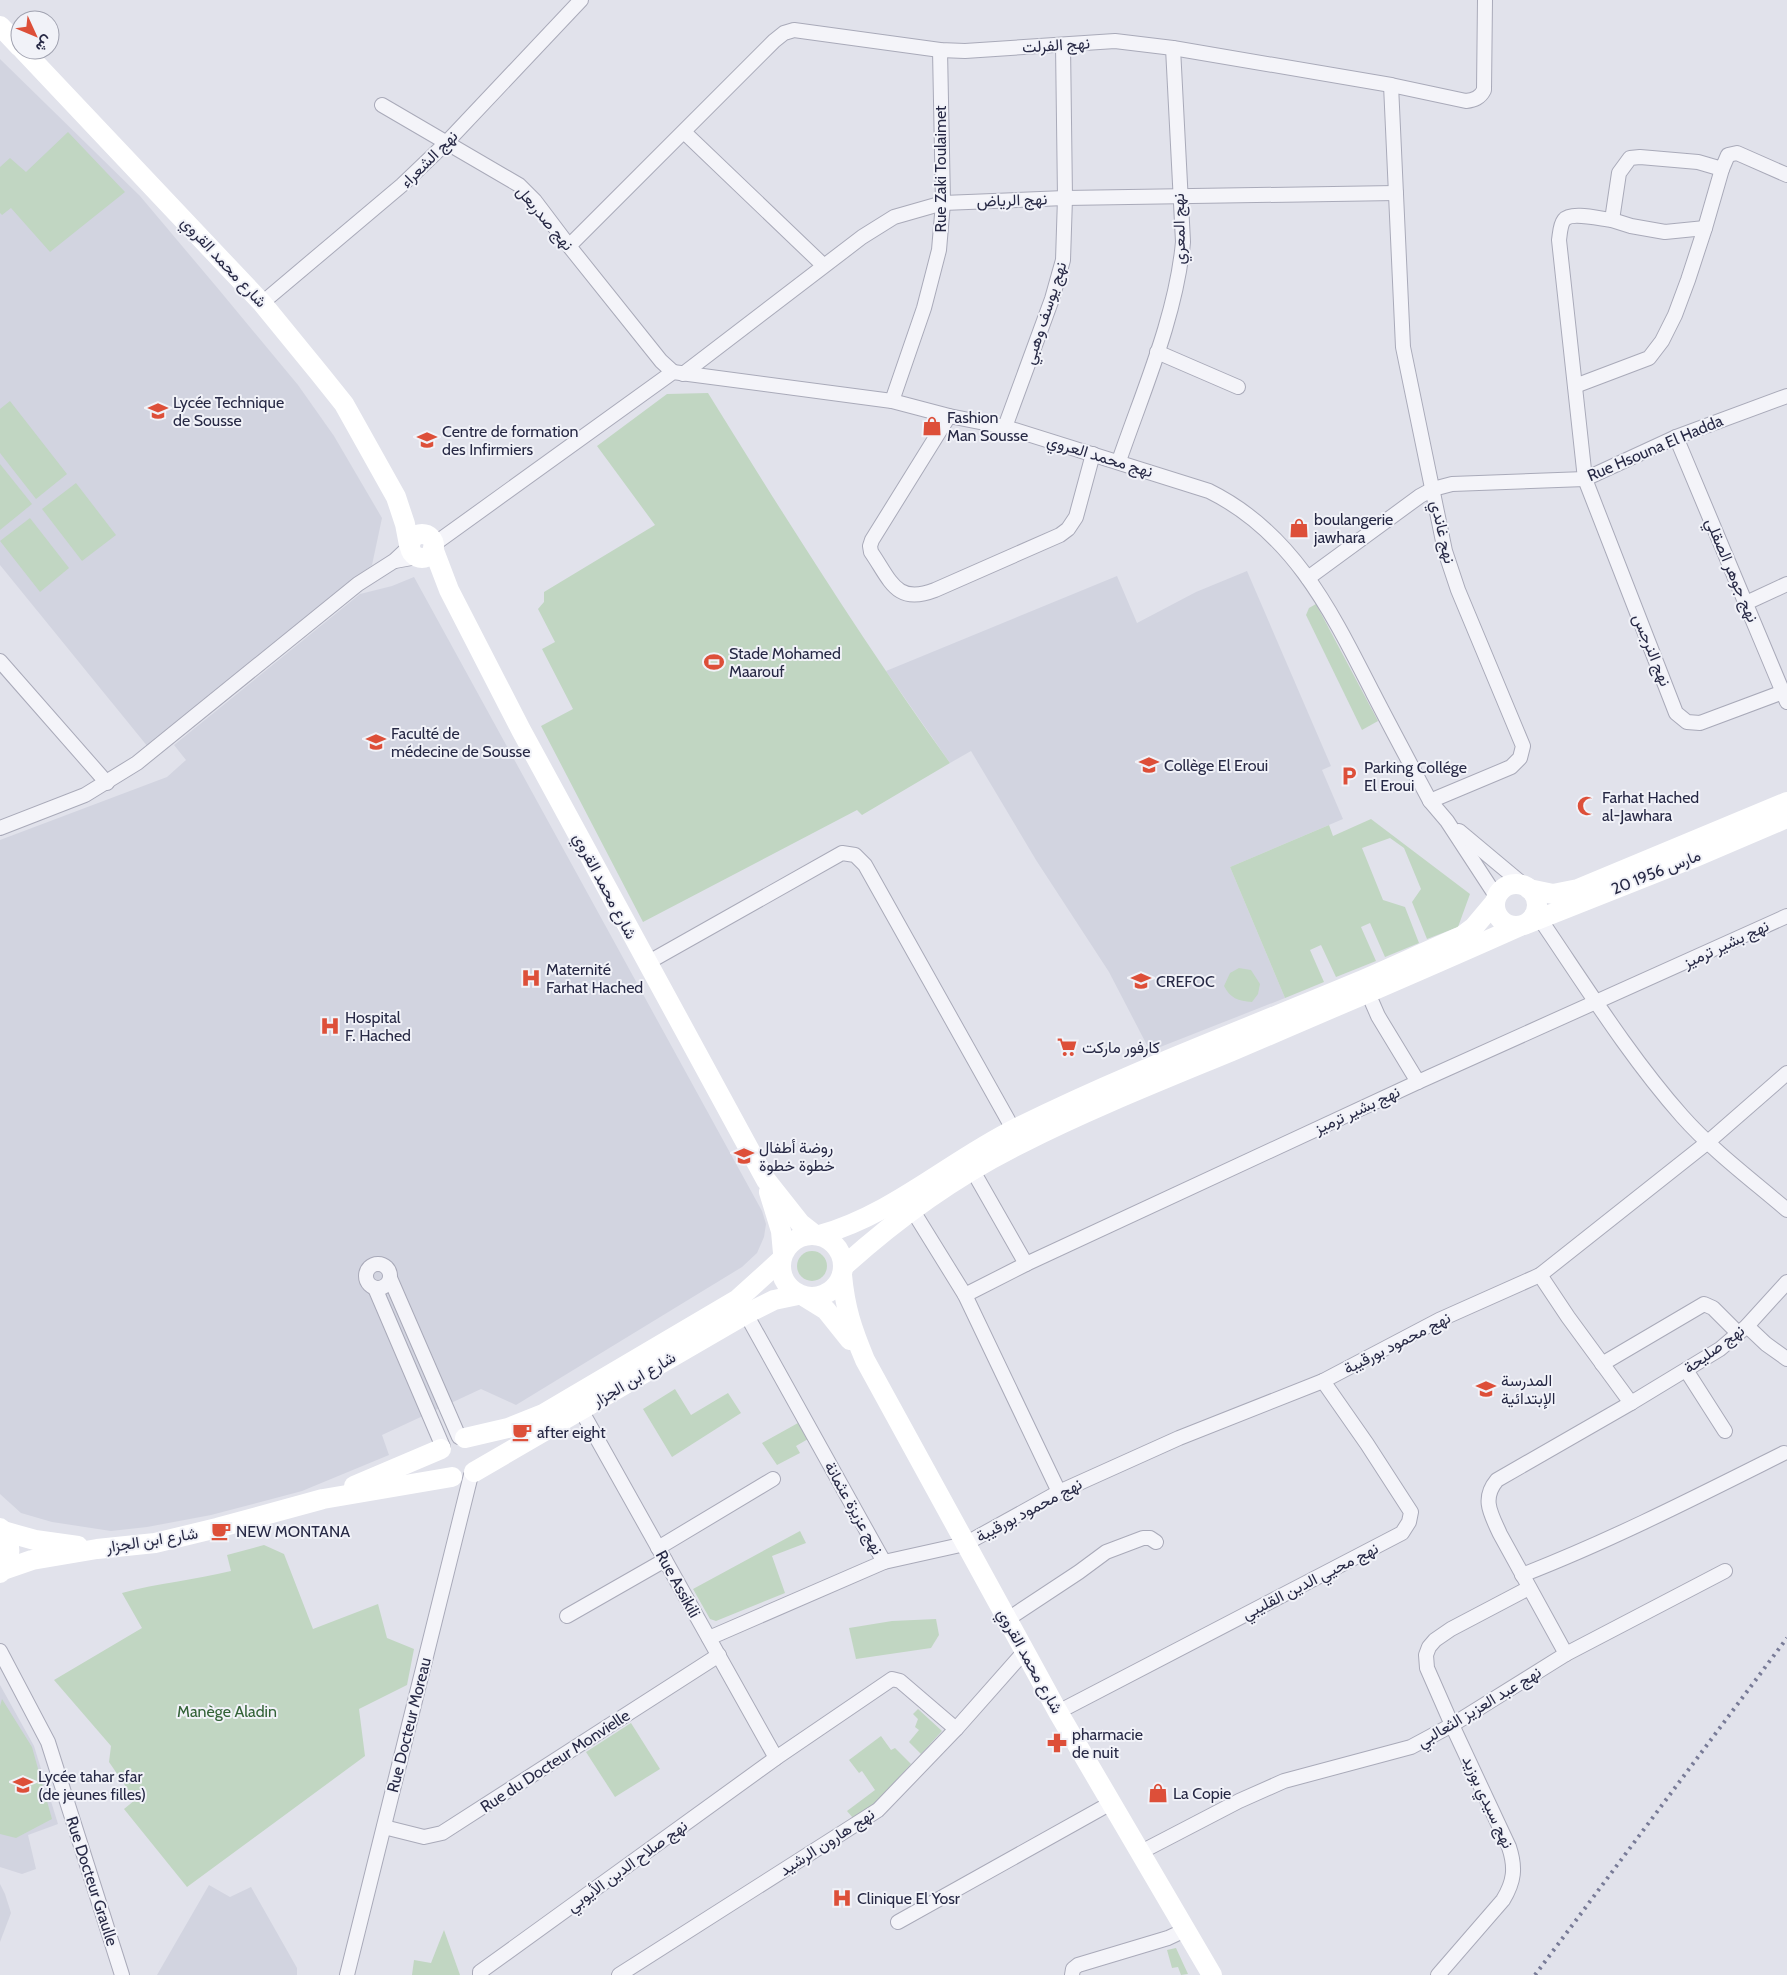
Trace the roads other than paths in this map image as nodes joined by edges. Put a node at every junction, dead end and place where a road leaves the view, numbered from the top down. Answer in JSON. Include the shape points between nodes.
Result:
{"nodes":[{"id":1,"x":581,"y":0,"type":"edge"},
{"id":2,"x":1485,"y":0,"type":"edge"},
{"id":3,"x":0,"y":26,"type":"edge"},
{"id":4,"x":10,"y":36,"type":"edge"},
{"id":5,"x":1063,"y":45,"type":"junction"},
{"id":6,"x":1173,"y":48,"type":"junction"},
{"id":7,"x":940,"y":50,"type":"junction"},
{"id":8,"x":32,"y":60,"type":"edge"},
{"id":9,"x":1391,"y":85,"type":"junction"},
{"id":10,"x":382,"y":105,"type":"dead end"},
{"id":11,"x":684,"y":132,"type":"junction"},
{"id":12,"x":446,"y":143,"type":"junction"},
{"id":13,"x":1722,"y":169,"type":"junction"},
{"id":14,"x":1787,"y":174,"type":"edge"},
{"id":15,"x":1396,"y":193,"type":"junction"},
{"id":16,"x":1065,"y":198,"type":"junction"},
{"id":17,"x":1179,"y":198,"type":"junction"},
{"id":18,"x":943,"y":203,"type":"junction"},
{"id":19,"x":1612,"y":220,"type":"junction"},
{"id":20,"x":1706,"y":228,"type":"junction"},
{"id":21,"x":569,"y":246,"type":"junction"},
{"id":22,"x":823,"y":265,"type":"junction"},
{"id":23,"x":262,"y":302,"type":"junction"},
{"id":24,"x":1157,"y":352,"type":"junction"},
{"id":25,"x":678,"y":373,"type":"junction"},
{"id":26,"x":1575,"y":386,"type":"junction"},
{"id":27,"x":1238,"y":387,"type":"dead end"},
{"id":28,"x":1787,"y":396,"type":"edge"},
{"id":29,"x":892,"y":401,"type":"junction"},
{"id":30,"x":949,"y":416,"type":"junction"},
{"id":31,"x":1005,"y":427,"type":"junction"},
{"id":32,"x":1676,"y":437,"type":"junction"},
{"id":33,"x":1094,"y":454,"type":"junction"},
{"id":34,"x":1119,"y":461,"type":"junction"},
{"id":35,"x":1585,"y":479,"type":"junction"},
{"id":36,"x":1433,"y":489,"type":"junction"},
{"id":37,"x":422,"y":546,"type":"junction"},
{"id":38,"x":1308,"y":578,"type":"junction"},
{"id":39,"x":1787,"y":584,"type":"edge"},
{"id":40,"x":1746,"y":603,"type":"junction"},
{"id":41,"x":0,"y":661,"type":"edge"},
{"id":42,"x":1785,"y":697,"type":"edge"},
{"id":43,"x":106,"y":783,"type":"junction"},
{"id":44,"x":1430,"y":801,"type":"junction"},
{"id":45,"x":1787,"y":802,"type":"edge"},
{"id":46,"x":1787,"y":818,"type":"edge"},
{"id":47,"x":1447,"y":821,"type":"junction"},
{"id":48,"x":0,"y":828,"type":"edge"},
{"id":49,"x":1527,"y":888,"type":"junction"},
{"id":50,"x":1495,"y":899,"type":"junction"},
{"id":51,"x":1787,"y":916,"type":"edge"},
{"id":52,"x":1530,"y":920,"type":"junction"},
{"id":53,"x":647,"y":963,"type":"junction"},
{"id":54,"x":1368,"y":993,"type":"junction"},
{"id":55,"x":1597,"y":1003,"type":"junction"},
{"id":56,"x":1787,"y":1073,"type":"edge"},
{"id":57,"x":1418,"y":1082,"type":"junction"},
{"id":58,"x":1018,"y":1136,"type":"junction"},
{"id":59,"x":1708,"y":1142,"type":"junction"},
{"id":60,"x":973,"y":1171,"type":"junction"},
{"id":61,"x":766,"y":1180,"type":"junction"},
{"id":62,"x":1787,"y":1210,"type":"edge"},
{"id":63,"x":913,"y":1211,"type":"junction"},
{"id":64,"x":817,"y":1235,"type":"junction"},
{"id":65,"x":782,"y":1256,"type":"junction"},
{"id":66,"x":1026,"y":1264,"type":"junction"},
{"id":67,"x":843,"y":1271,"type":"junction"},
{"id":68,"x":1540,"y":1275,"type":"junction"},
{"id":69,"x":390,"y":1278,"type":"junction"},
{"id":70,"x":1787,"y":1282,"type":"edge"},
{"id":71,"x":375,"y":1288,"type":"junction"},
{"id":72,"x":965,"y":1295,"type":"junction"},
{"id":73,"x":801,"y":1296,"type":"junction"},
{"id":74,"x":746,"y":1314,"type":"junction"},
{"id":75,"x":1743,"y":1330,"type":"junction"},
{"id":76,"x":1787,"y":1359,"type":"edge"},
{"id":77,"x":865,"y":1360,"type":"junction"},
{"id":78,"x":1602,"y":1364,"type":"junction"},
{"id":79,"x":1686,"y":1370,"type":"junction"},
{"id":80,"x":1323,"y":1381,"type":"junction"},
{"id":81,"x":1631,"y":1403,"type":"junction"},
{"id":82,"x":581,"y":1410,"type":"junction"},
{"id":83,"x":1725,"y":1431,"type":"dead end"},
{"id":84,"x":452,"y":1443,"type":"junction"},
{"id":85,"x":1784,"y":1453,"type":"dead end"},
{"id":86,"x":466,"y":1475,"type":"junction"},
{"id":87,"x":773,"y":1479,"type":"dead end"},
{"id":88,"x":1059,"y":1492,"type":"junction"},
{"id":89,"x":323,"y":1499,"type":"junction"},
{"id":90,"x":1,"y":1530,"type":"edge"},
{"id":91,"x":1156,"y":1542,"type":"dead end"},
{"id":92,"x":965,"y":1544,"type":"junction"},
{"id":93,"x":658,"y":1548,"type":"junction"},
{"id":94,"x":97,"y":1549,"type":"junction"},
{"id":95,"x":665,"y":1560,"type":"junction"},
{"id":96,"x":884,"y":1562,"type":"junction"},
{"id":97,"x":1725,"y":1571,"type":"dead end"},
{"id":98,"x":2,"y":1572,"type":"edge"},
{"id":99,"x":1522,"y":1574,"type":"junction"},
{"id":100,"x":1529,"y":1588,"type":"junction"},
{"id":101,"x":567,"y":1616,"type":"dead end"},
{"id":102,"x":1008,"y":1619,"type":"junction"},
{"id":103,"x":709,"y":1638,"type":"junction"},
{"id":104,"x":0,"y":1651,"type":"edge"},
{"id":105,"x":1025,"y":1652,"type":"junction"},
{"id":106,"x":1566,"y":1654,"type":"junction"},
{"id":107,"x":719,"y":1656,"type":"junction"},
{"id":108,"x":1058,"y":1712,"type":"junction"},
{"id":109,"x":1452,"y":1725,"type":"junction"},
{"id":110,"x":956,"y":1728,"type":"junction"},
{"id":111,"x":776,"y":1758,"type":"junction"},
{"id":112,"x":1111,"y":1803,"type":"junction"},
{"id":113,"x":384,"y":1827,"type":"junction"},
{"id":114,"x":1139,"y":1853,"type":"junction"},
{"id":115,"x":898,"y":1922,"type":"dead end"},
{"id":116,"x":1185,"y":1930,"type":"junction"},
{"id":117,"x":1206,"y":1970,"type":"edge"},
{"id":118,"x":122,"y":1975,"type":"edge"},
{"id":119,"x":347,"y":1975,"type":"edge"},
{"id":120,"x":480,"y":1975,"type":"edge"},
{"id":121,"x":619,"y":1975,"type":"edge"},
{"id":122,"x":1072,"y":1975,"type":"edge"},
{"id":123,"x":1438,"y":1975,"type":"edge"}],
"edges":[{"from":1,"to":12,"type":"street","name":"نهج الشعراء"},
{"from":2,"to":9,"type":"street","name":"نهج الفرلت","via":[[1485,83],[1480,96],[1474,100],[1460,100]]},
{"from":3,"to":4,"type":"main road"},
{"from":5,"to":6,"type":"street","name":"نهج الفرلت","via":[[1115,41]]},
{"from":5,"to":7,"type":"street","name":"نهج الفرلت","via":[[965,52]]},
{"from":5,"to":16,"type":"street","name":"نهج يوسف وهبي"},
{"from":6,"to":9,"type":"street","name":"نهج الفرلت"},
{"from":6,"to":17,"type":"street","name":"نهج المعري"},
{"from":7,"to":11,"type":"street","name":"نهج الفرلت","via":[[794,30],[774,41]]},
{"from":7,"to":18,"type":"street","name":"Rue Zaki Toulaimet"},
{"from":8,"to":23,"type":"main road","name":"شارع محمد القروي"},
{"from":9,"to":15,"type":"street","name":"نهج غاندي"},
{"from":10,"to":12,"type":"street","name":"نهج صدربعل"},
{"from":11,"to":21,"type":"street","name":"نهج الفرلت"},
{"from":11,"to":22,"type":"street"},
{"from":12,"to":21,"type":"street","name":"نهج صدربعل","via":[[519,185]]},
{"from":12,"to":23,"type":"street","name":"نهج الشعراء","via":[[402,186]]},
{"from":13,"to":14,"type":"street","via":[[1728,155],[1737,153]]},
{"from":13,"to":19,"type":"street","via":[[1698,162],[1630,158],[1619,173]]},
{"from":13,"to":20,"type":"street"},
{"from":15,"to":17,"type":"street","name":"نهج الرياض"},
{"from":15,"to":36,"type":"street","name":"نهج غاندي","via":[[1403,347]]},
{"from":16,"to":17,"type":"street","name":"نهج الرياض"},
{"from":16,"to":18,"type":"street","name":"نهج الرياض"},
{"from":16,"to":31,"type":"street","name":"نهج يوسف وهبي","via":[[1065,244],[1060,271]]},
{"from":17,"to":24,"type":"street","name":"نهج المعري","via":[[1183,242],[1180,271]]},
{"from":18,"to":22,"type":"street","name":"نهج الرياض","via":[[894,217]]},
{"from":18,"to":29,"type":"street","name":"Rue Zaki Toulaimet","via":[[933,278]]},
{"from":19,"to":20,"type":"street","via":[[1666,232]]},
{"from":19,"to":26,"type":"street","name":"نهج النرجس","via":[[1571,215],[1564,219],[1562,225],[1559,240]]},
{"from":20,"to":26,"type":"street","via":[[1675,315],[1649,358]]},
{"from":21,"to":25,"type":"street","name":"نهج صدربعل","via":[[661,361]]},
{"from":22,"to":25,"type":"street","name":"نهج الرياض"},
{"from":23,"to":37,"type":"main road","name":"شارع محمد القروي","via":[[344,404]]},
{"from":24,"to":27,"type":"street"},
{"from":24,"to":34,"type":"street","name":"نهج المعري"},
{"from":25,"to":29,"type":"street","name":"نهج محمد العروي"},
{"from":25,"to":37,"type":"street","via":[[453,532]]},
{"from":26,"to":35,"type":"street","name":"نهج النرجس"},
{"from":28,"to":32,"type":"street","name":"Rue Hsouna El Hadda"},
{"from":29,"to":30,"type":"street","name":"نهج محمد العروي"},
{"from":30,"to":31,"type":"street","name":"نهج محمد العروي"},
{"from":30,"to":33,"type":"street","via":[[870,546],[897,589],[905,595],[922,595],[935,590],[1060,535],[1076,517]]},
{"from":31,"to":33,"type":"street","name":"نهج محمد العروي"},
{"from":32,"to":35,"type":"street","name":"Rue Hsouna El Hadda"},
{"from":32,"to":40,"type":"street","name":"نهج جوهر الصقلي"},
{"from":33,"to":34,"type":"street","name":"نهج محمد العروي"},
{"from":34,"to":38,"type":"street","name":"نهج محمد العروي","via":[[1230,501],[1267,529]]},
{"from":35,"to":36,"type":"street","name":"Rue Hsouna El Hadda","via":[[1452,484]]},
{"from":35,"to":42,"type":"street","name":"نهج النرجس","via":[[1676,713],[1687,722],[1700,723]]},
{"from":36,"to":38,"type":"street","name":"Rue Hsouna El Hadda"},
{"from":36,"to":44,"type":"street","name":"نهج غاندي","via":[[1445,551],[1458,590],[1523,746],[1520,758],[1511,767]]},
{"from":37,"to":43,"type":"street","via":[[358,584],[137,763]]},
{"from":37,"to":53,"type":"main road","name":"شارع محمد القروي","via":[[449,590]]},
{"from":38,"to":44,"type":"street","name":"نهج محمد العروي","via":[[1336,620]]},
{"from":39,"to":40,"type":"street"},
{"from":40,"to":42,"type":"street","name":"نهج جوهر الصقلي"},
{"from":41,"to":43,"type":"street"},
{"from":43,"to":48,"type":"street","via":[[85,795]]},
{"from":44,"to":47,"type":"street","name":"نهج محمد العروي"},
{"from":45,"to":49,"type":"main road","name":"20 مارس 1956","via":[[1578,889],[1553,894]]},
{"from":46,"to":52,"type":"main road","name":"20 مارس 1956","via":[[1693,858]]},
{"from":47,"to":49,"type":"street"},
{"from":47,"to":50,"type":"street","name":"نهج محمد العروي"},
{"from":49,"to":50,"type":"main road","via":[[1512,884]]},
{"from":49,"to":52,"type":"main road","via":[[1536,898]]},
{"from":50,"to":52,"type":"main road","via":[[1496,915],[1500,921],[1513,927]]},
{"from":50,"to":58,"type":"main road","via":[[1474,927],[1462,936],[1142,1071]]},
{"from":51,"to":55,"type":"street","name":"نهج بشير ترميز"},
{"from":52,"to":54,"type":"main road","name":"20 مارس 1956"},
{"from":52,"to":55,"type":"street"},
{"from":53,"to":58,"type":"street","via":[[842,853],[856,855],[865,865]]},
{"from":53,"to":61,"type":"main road","name":"شارع محمد القروي"},
{"from":54,"to":57,"type":"street","via":[[1378,1016]]},
{"from":54,"to":58,"type":"main road","name":"20 مارس 1956","via":[[1150,1085]]},
{"from":55,"to":57,"type":"street","name":"نهج بشير ترميز"},
{"from":55,"to":59,"type":"street","via":[[1682,1116]]},
{"from":56,"to":59,"type":"street","name":"نهج محمود بورقيبة"},
{"from":57,"to":66,"type":"street","name":"نهج بشير ترميز"},
{"from":58,"to":60,"type":"main road"},
{"from":58,"to":64,"type":"main road","via":[[964,1158],[904,1197],[842,1229]]},
{"from":59,"to":62,"type":"street"},
{"from":59,"to":68,"type":"street","name":"نهج محمود بورقيبة"},
{"from":60,"to":63,"type":"main road"},
{"from":60,"to":66,"type":"street"},
{"from":61,"to":64,"type":"main road","name":"شارع محمد القروي","via":[[800,1224]]},
{"from":61,"to":65,"type":"main road","name":"شارع محمد القروي","via":[[781,1231]]},
{"from":63,"to":67,"type":"main road","via":[[868,1245]]},
{"from":63,"to":72,"type":"street"},
{"from":64,"to":65,"type":"main road","via":[[796,1239]]},
{"from":64,"to":67,"type":"main road","name":"شارع محمد القروي","via":[[838,1247]]},
{"from":65,"to":73,"type":"main road","name":"شارع محمد القروي","via":[[780,1270],[783,1280]]},
{"from":65,"to":84,"type":"main road","name":"شارع ابن الجزار","via":[[738,1299],[543,1414],[508,1428]]},
{"from":66,"to":72,"type":"street","name":"نهج بشير ترميز"},
{"from":67,"to":73,"type":"main road","via":[[838,1284],[823,1295]]},
{"from":67,"to":77,"type":"main road","name":"شارع محمد القروي","via":[[849,1322]]},
{"from":68,"to":78,"type":"street"},
{"from":68,"to":80,"type":"street","name":"نهج محمود بورقيبة","via":[[1440,1320]]},
{"from":69,"to":71,"type":"street","via":[[386,1286]]},
{"from":69,"to":71,"type":"street","via":[[384,1266],[374,1264],[367,1270],[366,1280]]},
{"from":69,"to":84,"type":"street"},
{"from":70,"to":75,"type":"street","name":"نهج صليحة"},
{"from":71,"to":84,"type":"street"},
{"from":72,"to":88,"type":"street"},
{"from":73,"to":74,"type":"main road","name":"شارع ابن الجزار","via":[[774,1300]]},
{"from":73,"to":77,"type":"main road","name":"شارع محمد القروي","via":[[826,1310]]},
{"from":74,"to":82,"type":"main road","name":"شارع ابن الجزار"},
{"from":74,"to":96,"type":"street","name":"نهج عزيزة عثمانة"},
{"from":75,"to":76,"type":"street"},
{"from":75,"to":78,"type":"street","via":[[1704,1304]]},
{"from":75,"to":79,"type":"street","name":"نهج صليحة"},
{"from":77,"to":92,"type":"main road","name":"شارع محمد القروي"},
{"from":78,"to":81,"type":"street"},
{"from":79,"to":81,"type":"street","name":"نهج صليحة"},
{"from":79,"to":83,"type":"street"},
{"from":80,"to":88,"type":"street","name":"نهج محمود بورقيبة","via":[[1179,1438]]},
{"from":80,"to":108,"type":"street","name":"نهج محيي الدين القليبي","via":[[1411,1512],[1402,1533]]},
{"from":81,"to":99,"type":"street","name":"نهج صليحة","via":[[1497,1480],[1491,1487],[1488,1499],[1491,1514]]},
{"from":82,"to":86,"type":"main road","name":"شارع ابن الجزار"},
{"from":82,"to":93,"type":"street","name":"Rue Assikili"},
{"from":84,"to":86,"type":"main road","via":[[439,1458],[442,1467]]},
{"from":84,"to":86,"type":"main road","via":[[475,1443],[480,1453],[480,1463]]},
{"from":84,"to":89,"type":"main road","name":"شارع ابن الجزار"},
{"from":85,"to":99,"type":"street","via":[[1556,1562]]},
{"from":86,"to":89,"type":"main road","name":"شارع ابن الجزار"},
{"from":86,"to":113,"type":"street","name":"Rue Docteur Moreau"},
{"from":87,"to":93,"type":"street"},
{"from":88,"to":92,"type":"street","name":"نهج محمود بورقيبة"},
{"from":89,"to":94,"type":"main road","name":"شارع ابن الجزار","via":[[155,1543]]},
{"from":90,"to":94,"type":"main road","name":"شارع ابن الجزار","via":[[35,1540]]},
{"from":90,"to":98,"type":"main road","via":[[10,1551]]},
{"from":91,"to":102,"type":"street","via":[[1143,1538],[1106,1552]]},
{"from":92,"to":96,"type":"street","name":"نهج محمود بورقيبة"},
{"from":92,"to":102,"type":"main road","name":"شارع محمد القروي"},
{"from":93,"to":95,"type":"street","name":"Rue Assikili"},
{"from":94,"to":98,"type":"main road","name":"شارع ابن الجزار","via":[[32,1560]]},
{"from":95,"to":101,"type":"street"},
{"from":95,"to":103,"type":"street","name":"Rue Assikili"},
{"from":96,"to":103,"type":"street","name":"نهج عزيزة عثمانة"},
{"from":97,"to":106,"type":"street","name":"نهج عبد العزيز الثعالبي"},
{"from":99,"to":100,"type":"street"},
{"from":100,"to":106,"type":"street"},
{"from":100,"to":109,"type":"street","name":"نهج سيدي بوزيد","via":[[1451,1629],[1429,1647],[1426,1655],[1428,1668]]},
{"from":102,"to":105,"type":"main road","name":"شارع محمد القروي"},
{"from":103,"to":107,"type":"street","name":"Rue Assikili"},
{"from":104,"to":118,"type":"street","name":"Rue Docteur Graulle","via":[[48,1742]]},
{"from":105,"to":108,"type":"main road","name":"شارع محمد القروي"},
{"from":105,"to":110,"type":"street","name":"نهج هارون الرشيد"},
{"from":106,"to":109,"type":"street","name":"نهج عبد العزيز الثعالبي"},
{"from":107,"to":111,"type":"street","name":"Rue Assikili"},
{"from":107,"to":113,"type":"street","name":"Rue du Docteur Monvielle","via":[[442,1833],[424,1837]]},
{"from":108,"to":112,"type":"main road","name":"شارع محمد القروي"},
{"from":109,"to":114,"type":"street","name":"نهج عبد العزيز الثعالبي","via":[[1404,1750],[1284,1781]]},
{"from":109,"to":123,"type":"street","name":"نهج سيدي بوزيد","via":[[1509,1847],[1514,1876],[1503,1900]]},
{"from":110,"to":111,"type":"street","name":"نهج صلاح الدين الأيوبي","via":[[900,1681],[892,1679]]},
{"from":110,"to":121,"type":"street","name":"نهج هارون الرشيد","via":[[870,1816]]},
{"from":111,"to":120,"type":"street","name":"نهج صلاح الدين الأيوبي"},
{"from":112,"to":114,"type":"main road","name":"شارع محمد القروي"},
{"from":112,"to":115,"type":"street"},
{"from":113,"to":119,"type":"street","name":"Rue Docteur Moreau"},
{"from":114,"to":116,"type":"main road","name":"شارع محمد القروي"},
{"from":116,"to":117,"type":"main road","name":"شارع محمد القروي"},
{"from":116,"to":122,"type":"street","via":[[1078,1965]]}]}
